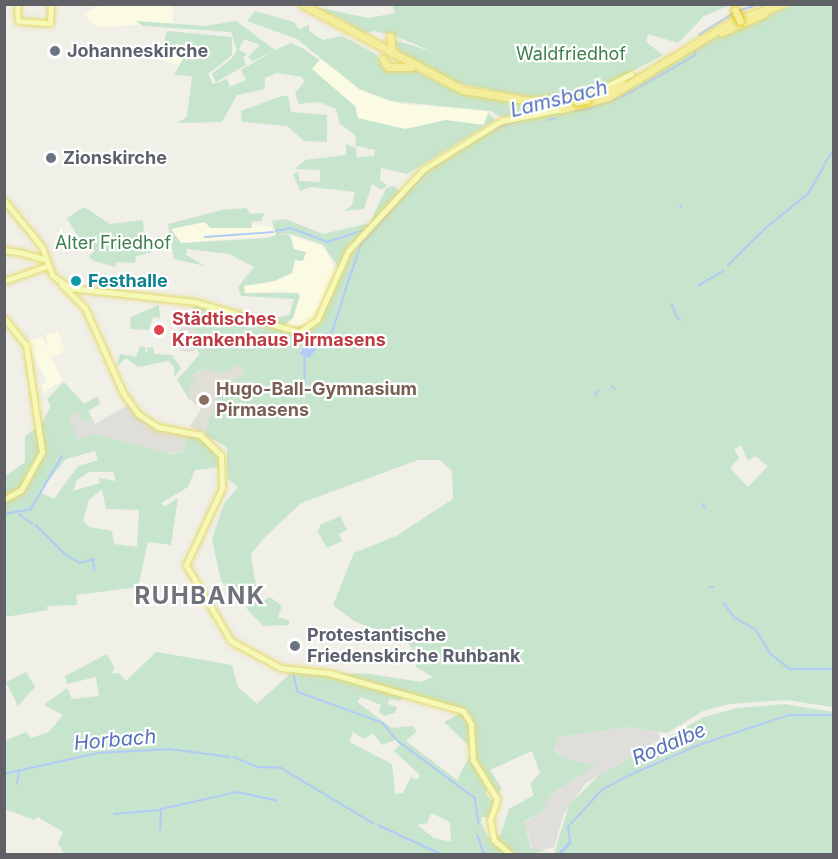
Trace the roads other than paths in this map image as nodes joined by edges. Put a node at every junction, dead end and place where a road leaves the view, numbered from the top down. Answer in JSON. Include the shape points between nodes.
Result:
{"nodes":[{"id":1,"x":17,"y":4,"type":"edge"},
{"id":2,"x":51,"y":4,"type":"edge"},
{"id":3,"x":301,"y":4,"type":"edge"},
{"id":4,"x":773,"y":4,"type":"edge"},
{"id":5,"x":783,"y":4,"type":"edge"},
{"id":6,"x":764,"y":6,"type":"edge"},
{"id":7,"x":734,"y":9,"type":"dead end"},
{"id":8,"x":740,"y":21,"type":"junction"},
{"id":9,"x":366,"y":40,"type":"junction"},
{"id":10,"x":376,"y":44,"type":"junction"},
{"id":11,"x":695,"y":44,"type":"junction"},
{"id":12,"x":389,"y":56,"type":"junction"},
{"id":13,"x":414,"y":68,"type":"junction"},
{"id":14,"x":651,"y":68,"type":"junction"},
{"id":15,"x":634,"y":77,"type":"junction"},
{"id":16,"x":585,"y":99,"type":"junction"},
{"id":17,"x":562,"y":109,"type":"junction"},
{"id":18,"x":4,"y":200,"type":"edge"},
{"id":19,"x":4,"y":250,"type":"edge"},
{"id":20,"x":45,"y":259,"type":"junction"},
{"id":21,"x":46,"y":267,"type":"junction"},
{"id":22,"x":4,"y":281,"type":"edge"},
{"id":23,"x":69,"y":289,"type":"junction"},
{"id":24,"x":86,"y":300,"type":"junction"},
{"id":25,"x":4,"y":318,"type":"edge"},
{"id":26,"x":4,"y":499,"type":"edge"},
{"id":27,"x":510,"y":855,"type":"edge"}],
"edges":[{"from":1,"to":2,"type":"main road","via":[[18,21],[50,23]]},
{"from":3,"to":9,"type":"highway"},
{"from":4,"to":6,"type":"highway"},
{"from":5,"to":8,"type":"highway"},
{"from":5,"to":11,"type":"highway","via":[[744,16]]},
{"from":6,"to":14,"type":"highway","via":[[734,18]]},
{"from":7,"to":8,"type":"highway","bridge":true},
{"from":8,"to":11,"type":"highway"},
{"from":9,"to":10,"type":"highway"},
{"from":9,"to":12,"type":"highway"},
{"from":10,"to":12,"type":"highway"},
{"from":10,"to":12,"type":"highway","via":[[384,46],[389,38]]},
{"from":11,"to":15,"type":"highway"},
{"from":12,"to":13,"type":"highway"},
{"from":12,"to":13,"type":"highway","via":[[395,61],[391,67]]},
{"from":12,"to":16,"type":"highway","via":[[472,92],[544,102]]},
{"from":13,"to":16,"type":"highway","via":[[472,95],[531,103]]},
{"from":14,"to":15,"type":"highway"},
{"from":14,"to":16,"type":"highway"},
{"from":15,"to":16,"type":"highway"},
{"from":15,"to":17,"type":"main road","via":[[619,79]]},
{"from":15,"to":17,"type":"highway","via":[[596,102]]},
{"from":17,"to":24,"type":"main road","via":[[501,121],[424,169],[348,251],[318,318],[304,330],[286,331],[192,302]]},
{"from":18,"to":20,"type":"main road"},
{"from":19,"to":20,"type":"main road"},
{"from":20,"to":21,"type":"main road"},
{"from":21,"to":22,"type":"main road"},
{"from":21,"to":23,"type":"main road"},
{"from":23,"to":24,"type":"main road"},
{"from":23,"to":24,"type":"main road"},
{"from":24,"to":27,"type":"main road","via":[[123,393],[138,414],[158,427],[203,437],[221,455],[222,488],[186,565],[234,645],[281,668],[329,673],[463,711],[471,724],[473,759],[498,800],[490,820],[494,840]]},
{"from":25,"to":26,"type":"main road","via":[[26,345],[41,457],[21,490]]}]}
